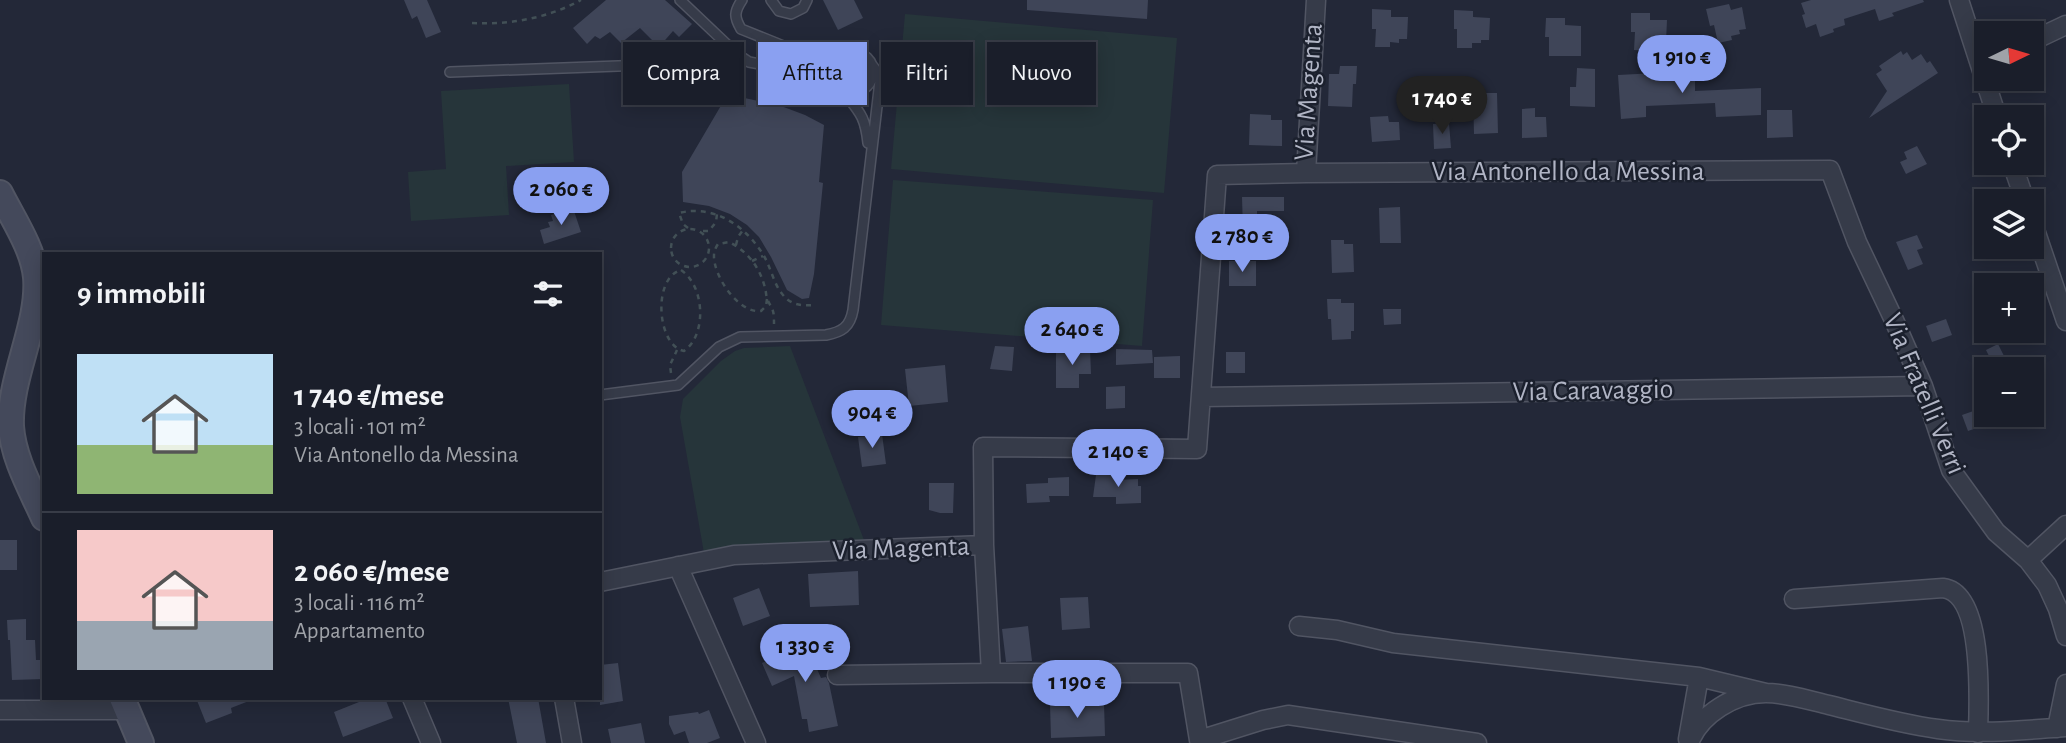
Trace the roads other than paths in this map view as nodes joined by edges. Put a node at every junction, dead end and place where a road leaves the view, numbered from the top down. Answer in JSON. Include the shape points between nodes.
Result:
{"nodes":[{"id":1,"x":680,"y":0,"type":"edge"},
{"id":2,"x":743,"y":0,"type":"edge"},
{"id":3,"x":771,"y":0,"type":"edge"},
{"id":4,"x":807,"y":0,"type":"edge"},
{"id":5,"x":1316,"y":0,"type":"edge"},
{"id":6,"x":1959,"y":0,"type":"edge"},
{"id":7,"x":2066,"y":25,"type":"edge"},
{"id":8,"x":2044,"y":35,"type":"edge"},
{"id":9,"x":1974,"y":39,"type":"edge"},
{"id":10,"x":725,"y":42,"type":"edge"},
{"id":11,"x":773,"y":42,"type":"edge"},
{"id":12,"x":867,"y":58,"type":"edge"},
{"id":13,"x":623,"y":65,"type":"edge"},
{"id":14,"x":872,"y":65,"type":"junction"},
{"id":15,"x":450,"y":72,"type":"dead end"},
{"id":16,"x":867,"y":87,"type":"edge"},
{"id":17,"x":855,"y":105,"type":"edge"},
{"id":18,"x":870,"y":162,"type":"junction"},
{"id":19,"x":1830,"y":170,"type":"joint"},
{"id":20,"x":1306,"y":173,"type":"junction"},
{"id":21,"x":0,"y":193,"type":"edge"},
{"id":22,"x":2044,"y":256,"type":"edge"},
{"id":23,"x":2066,"y":321,"type":"edge"},
{"id":24,"x":1923,"y":386,"type":"junction"},
{"id":25,"x":602,"y":395,"type":"edge"},
{"id":26,"x":1201,"y":397,"type":"junction"},
{"id":27,"x":6,"y":408,"type":"edge"},
{"id":28,"x":42,"y":512,"type":"edge"},
{"id":29,"x":2066,"y":525,"type":"edge"},
{"id":30,"x":984,"y":545,"type":"junction"},
{"id":31,"x":2028,"y":560,"type":"junction"},
{"id":32,"x":678,"y":566,"type":"junction"},
{"id":33,"x":602,"y":582,"type":"edge"},
{"id":34,"x":1794,"y":599,"type":"dead end"},
{"id":35,"x":1300,"y":626,"type":"dead end"},
{"id":36,"x":2066,"y":636,"type":"edge"},
{"id":37,"x":991,"y":673,"type":"junction"},
{"id":38,"x":836,"y":676,"type":"dead end"},
{"id":39,"x":1699,"y":677,"type":"junction"},
{"id":40,"x":2066,"y":684,"type":"edge"},
{"id":41,"x":1766,"y":693,"type":"junction"},
{"id":42,"x":413,"y":700,"type":"edge"},
{"id":43,"x":564,"y":700,"type":"edge"},
{"id":44,"x":124,"y":704,"type":"edge"},
{"id":45,"x":0,"y":710,"type":"edge"},
{"id":46,"x":2062,"y":727,"type":"edge"},
{"id":47,"x":1979,"y":733,"type":"junction"},
{"id":48,"x":141,"y":743,"type":"edge"},
{"id":49,"x":431,"y":743,"type":"edge"},
{"id":50,"x":572,"y":743,"type":"edge"},
{"id":51,"x":756,"y":743,"type":"edge"},
{"id":52,"x":1477,"y":743,"type":"edge"},
{"id":53,"x":1688,"y":743,"type":"edge"}],
"edges":[{"from":1,"to":10,"type":"lane"},
{"from":2,"to":11,"type":"lane","via":[[734,18],[741,29]]},
{"from":3,"to":4,"type":"lane","via":[[779,11],[791,14]]},
{"from":5,"to":20,"type":"street","name":"Via Magenta"},
{"from":6,"to":9,"type":"street"},
{"from":7,"to":8,"type":"street"},
{"from":12,"to":14,"type":"lane"},
{"from":13,"to":15,"type":"lane"},
{"from":14,"to":16,"type":"lane"},
{"from":14,"to":18,"type":"lane","via":[[880,80]]},
{"from":17,"to":18,"type":"lane","via":[[864,120]]},
{"from":18,"to":25,"type":"lane","via":[[852,319],[846,329],[826,335],[740,337],[719,347],[678,385]]},
{"from":19,"to":20,"type":"street","name":"Via Antonello da Messina"},
{"from":19,"to":24,"type":"street","name":"Via Fratelli Verri","via":[[1857,242]]},
{"from":20,"to":26,"type":"street","name":"Via Magenta","via":[[1217,175]]},
{"from":21,"to":27,"type":"main road","via":[[36,275],[34,308],[15,389]]},
{"from":22,"to":23,"type":"street"},
{"from":24,"to":26,"type":"street","name":"Via Caravaggio"},
{"from":24,"to":31,"type":"street","name":"Via Fratelli Verri","via":[[1951,470],[1996,532]]},
{"from":26,"to":30,"type":"street","name":"Via Magenta","via":[[1197,449],[983,447]]},
{"from":27,"to":28,"type":"main road","via":[[13,442]]},
{"from":29,"to":31,"type":"street"},
{"from":30,"to":32,"type":"street","name":"Via Magenta","via":[[734,555]]},
{"from":30,"to":37,"type":"street"},
{"from":31,"to":36,"type":"street","name":"Via Fratelli Verri","via":[[2047,585]]},
{"from":32,"to":33,"type":"street","name":"Via Magenta"},
{"from":32,"to":51,"type":"street"},
{"from":34,"to":47,"type":"street","via":[[1952,589],[1965,603],[1973,629]]},
{"from":35,"to":39,"type":"street","via":[[1337,629],[1393,643]]},
{"from":37,"to":38,"type":"street"},
{"from":37,"to":52,"type":"street","via":[[1188,673],[1199,740],[1288,715]]},
{"from":39,"to":41,"type":"street"},
{"from":39,"to":53,"type":"street"},
{"from":40,"to":46,"type":"street"},
{"from":41,"to":47,"type":"street","via":[[1912,725]]},
{"from":41,"to":53,"type":"street","via":[[1748,695],[1715,710]]},
{"from":42,"to":49,"type":"street"},
{"from":43,"to":50,"type":"street"},
{"from":44,"to":45,"type":"street"},
{"from":44,"to":48,"type":"main road"},
{"from":46,"to":47,"type":"street"}]}
